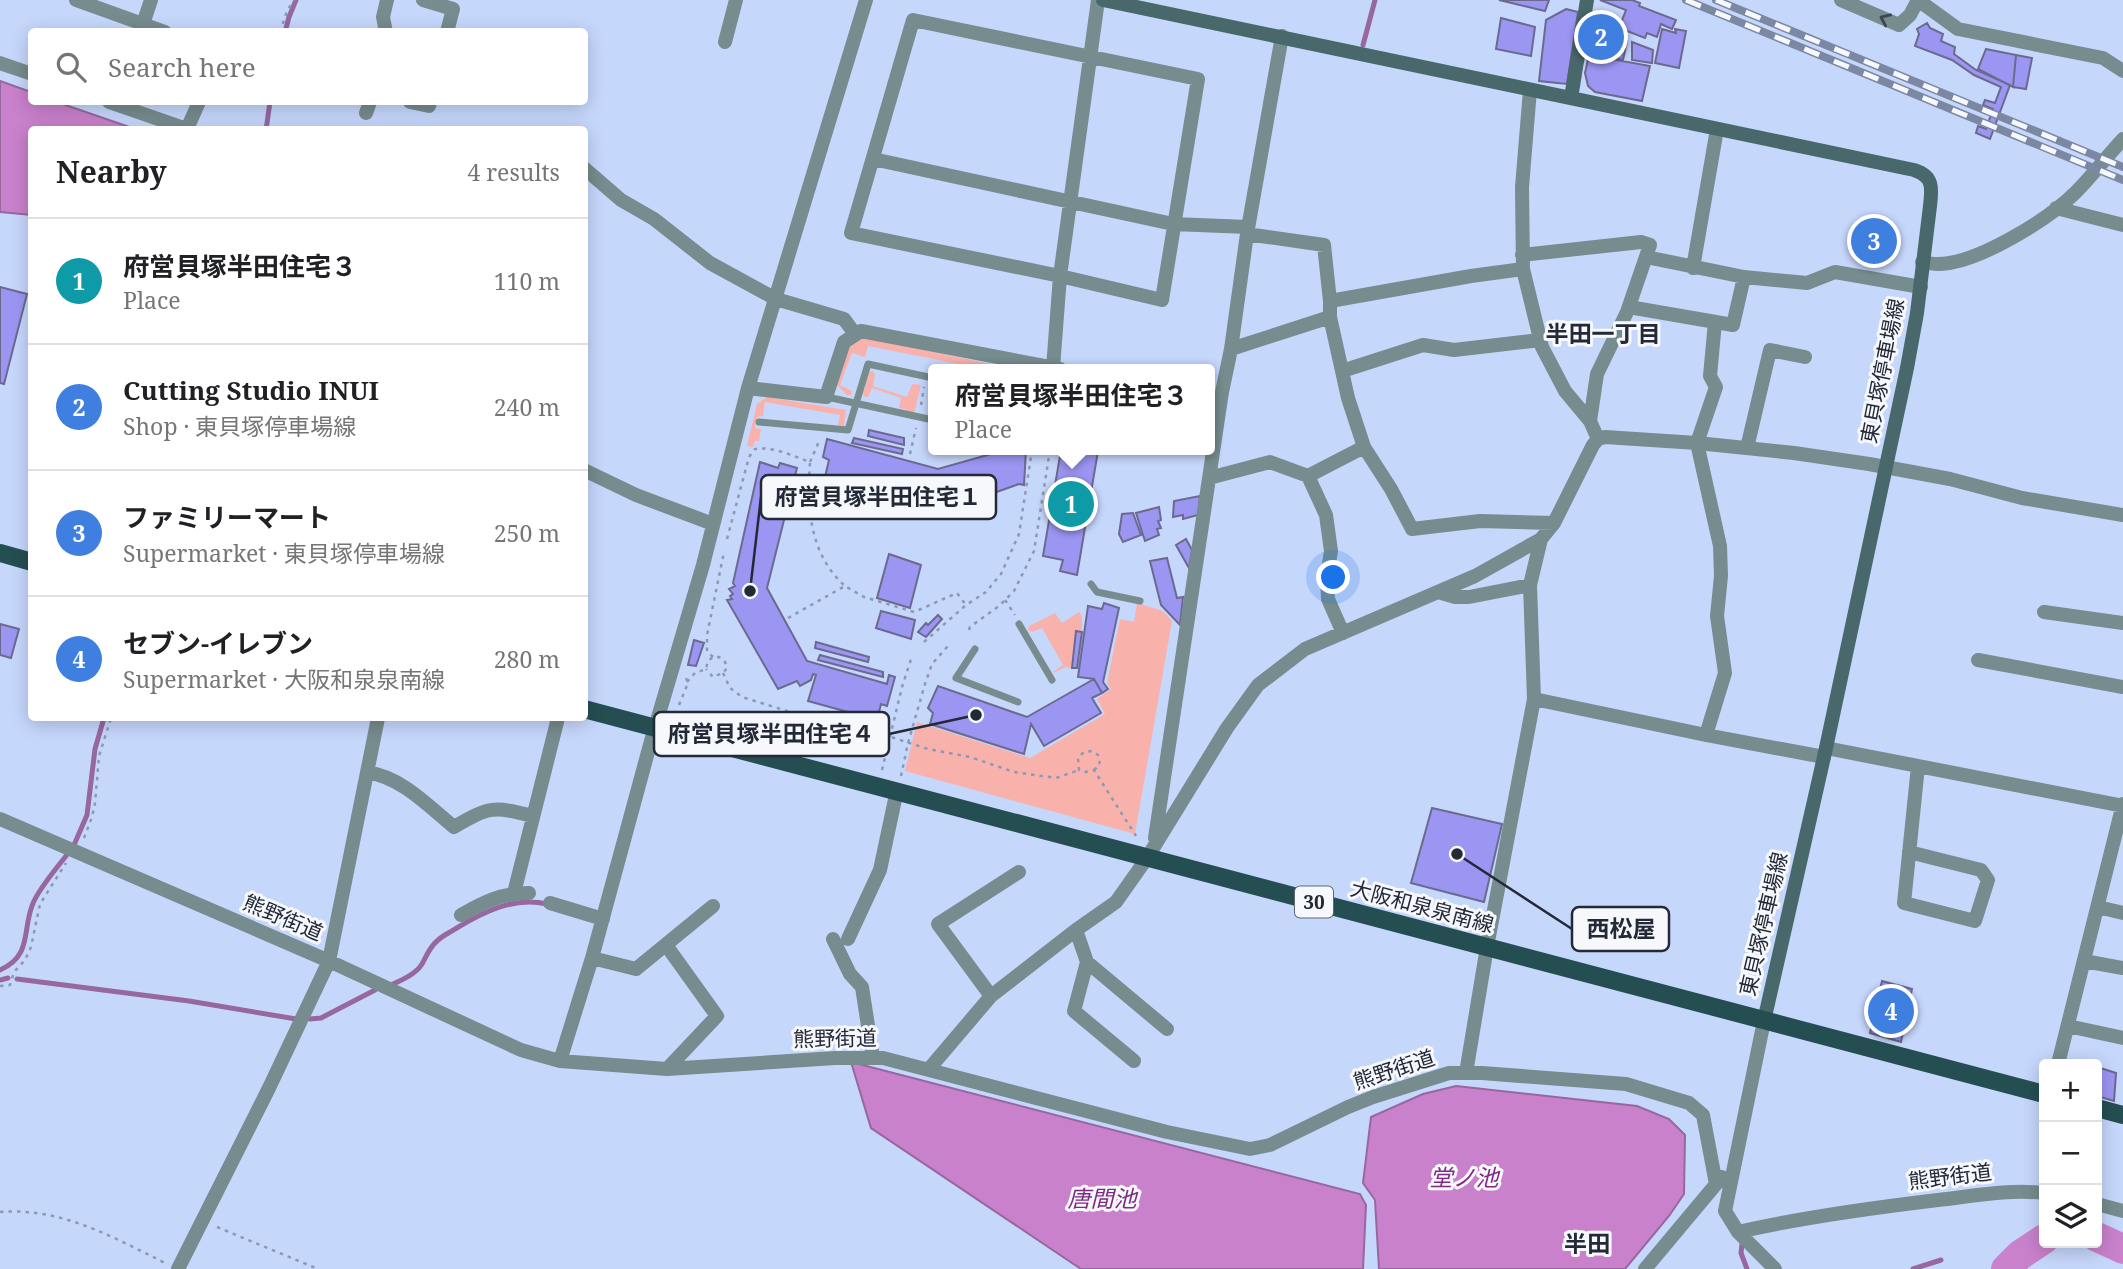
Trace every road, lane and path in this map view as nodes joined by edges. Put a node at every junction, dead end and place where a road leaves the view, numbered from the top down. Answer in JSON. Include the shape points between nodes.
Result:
{"nodes":[{"id":1,"x":76,"y":0,"type":"edge"},
{"id":2,"x":152,"y":0,"type":"edge"},
{"id":3,"x":294,"y":0,"type":"edge"},
{"id":4,"x":387,"y":0,"type":"edge"},
{"id":5,"x":423,"y":0,"type":"edge"},
{"id":6,"x":736,"y":0,"type":"edge"},
{"id":7,"x":866,"y":0,"type":"edge"},
{"id":8,"x":1100,"y":0,"type":"edge"},
{"id":9,"x":1841,"y":0,"type":"edge"},
{"id":10,"x":1918,"y":0,"type":"edge"},
{"id":11,"x":1587,"y":2,"type":"edge"},
{"id":12,"x":144,"y":24,"type":"junction"},
{"id":13,"x":154,"y":28,"type":"edge"},
{"id":14,"x":281,"y":28,"type":"edge"},
{"id":15,"x":385,"y":28,"type":"edge"},
{"id":16,"x":448,"y":28,"type":"edge"},
{"id":17,"x":1282,"y":36,"type":"junction"},
{"id":18,"x":725,"y":42,"type":"dead end"},
{"id":19,"x":1089,"y":57,"type":"junction"},
{"id":20,"x":0,"y":63,"type":"edge"},
{"id":21,"x":2123,"y":71,"type":"edge"},
{"id":22,"x":28,"y":73,"type":"edge"},
{"id":23,"x":1530,"y":90,"type":"junction"},
{"id":24,"x":1571,"y":98,"type":"junction"},
{"id":25,"x":117,"y":105,"type":"edge"},
{"id":26,"x":198,"y":105,"type":"edge"},
{"id":27,"x":176,"y":126,"type":"edge"},
{"id":28,"x":189,"y":126,"type":"edge"},
{"id":29,"x":1717,"y":129,"type":"junction"},
{"id":30,"x":2123,"y":139,"type":"edge"},
{"id":31,"x":873,"y":159,"type":"junction"},
{"id":32,"x":588,"y":171,"type":"edge"},
{"id":33,"x":1070,"y":201,"type":"junction"},
{"id":34,"x":2056,"y":208,"type":"junction"},
{"id":35,"x":1173,"y":224,"type":"junction"},
{"id":36,"x":2123,"y":225,"type":"edge"},
{"id":37,"x":1248,"y":231,"type":"junction"},
{"id":38,"x":1646,"y":257,"type":"junction"},
{"id":39,"x":1523,"y":262,"type":"junction"},
{"id":40,"x":1922,"y":262,"type":"junction"},
{"id":41,"x":1693,"y":268,"type":"junction"},
{"id":42,"x":1060,"y":276,"type":"junction"},
{"id":43,"x":1744,"y":277,"type":"junction"},
{"id":44,"x":1921,"y":287,"type":"junction"},
{"id":45,"x":776,"y":299,"type":"junction"},
{"id":46,"x":1330,"y":301,"type":"junction"},
{"id":47,"x":1629,"y":307,"type":"junction"},
{"id":48,"x":1329,"y":317,"type":"junction"},
{"id":49,"x":1715,"y":321,"type":"junction"},
{"id":50,"x":855,"y":334,"type":"junction"},
{"id":51,"x":1540,"y":340,"type":"junction"},
{"id":52,"x":1231,"y":349,"type":"junction"},
{"id":53,"x":1805,"y":357,"type":"dead end"},
{"id":54,"x":1031,"y":364,"type":"edge"},
{"id":55,"x":1057,"y":364,"type":"edge"},
{"id":56,"x":1342,"y":371,"type":"junction"},
{"id":57,"x":928,"y":377,"type":"edge"},
{"id":58,"x":748,"y":388,"type":"junction"},
{"id":59,"x":1215,"y":391,"type":"edge"},
{"id":60,"x":826,"y":397,"type":"junction"},
{"id":61,"x":856,"y":404,"type":"junction"},
{"id":62,"x":928,"y":419,"type":"edge"},
{"id":63,"x":1590,"y":421,"type":"junction"},
{"id":64,"x":759,"y":422,"type":"dead end"},
{"id":65,"x":824,"y":428,"type":"junction"},
{"id":66,"x":1598,"y":439,"type":"junction"},
{"id":67,"x":1697,"y":443,"type":"junction"},
{"id":68,"x":1364,"y":447,"type":"junction"},
{"id":69,"x":1748,"y":448,"type":"junction"},
{"id":70,"x":1031,"y":455,"type":"edge"},
{"id":71,"x":1049,"y":455,"type":"edge"},
{"id":72,"x":1211,"y":455,"type":"edge"},
{"id":73,"x":810,"y":462,"type":"junction"},
{"id":74,"x":1885,"y":468,"type":"junction"},
{"id":75,"x":588,"y":472,"type":"edge"},
{"id":76,"x":1308,"y":475,"type":"junction"},
{"id":77,"x":810,"y":478,"type":"junction"},
{"id":78,"x":1209,"y":478,"type":"junction"},
{"id":79,"x":872,"y":494,"type":"dead end"},
{"id":80,"x":2123,"y":515,"type":"edge"},
{"id":81,"x":1554,"y":523,"type":"junction"},
{"id":82,"x":713,"y":524,"type":"junction"},
{"id":83,"x":727,"y":539,"type":"dead end"},
{"id":84,"x":1541,"y":539,"type":"junction"},
{"id":85,"x":724,"y":551,"type":"dead end"},
{"id":86,"x":0,"y":554,"type":"edge"},
{"id":87,"x":28,"y":561,"type":"edge"},
{"id":88,"x":1091,"y":584,"type":"dead end"},
{"id":89,"x":1530,"y":585,"type":"junction"},
{"id":90,"x":845,"y":586,"type":"junction"},
{"id":91,"x":1438,"y":592,"type":"junction"},
{"id":92,"x":1005,"y":600,"type":"junction"},
{"id":93,"x":1140,"y":601,"type":"dead end"},
{"id":94,"x":966,"y":605,"type":"junction"},
{"id":95,"x":2044,"y":612,"type":"dead end"},
{"id":96,"x":788,"y":618,"type":"dead end"},
{"id":97,"x":2123,"y":623,"type":"edge"},
{"id":98,"x":1020,"y":624,"type":"joint"},
{"id":99,"x":969,"y":630,"type":"dead end"},
{"id":100,"x":1343,"y":633,"type":"junction"},
{"id":101,"x":924,"y":642,"type":"dead end"},
{"id":102,"x":948,"y":646,"type":"dead end"},
{"id":103,"x":975,"y":649,"type":"dead end"},
{"id":104,"x":912,"y":656,"type":"dead end"},
{"id":105,"x":713,"y":657,"type":"junction"},
{"id":106,"x":1978,"y":660,"type":"dead end"},
{"id":107,"x":706,"y":669,"type":"junction"},
{"id":108,"x":723,"y":673,"type":"junction"},
{"id":109,"x":1052,"y":680,"type":"dead end"},
{"id":110,"x":687,"y":682,"type":"dead end"},
{"id":111,"x":2123,"y":687,"type":"edge"},
{"id":112,"x":1534,"y":699,"type":"junction"},
{"id":113,"x":1018,"y":702,"type":"dead end"},
{"id":114,"x":588,"y":710,"type":"edge"},
{"id":115,"x":377,"y":721,"type":"edge"},
{"id":116,"x":557,"y":721,"type":"edge"},
{"id":117,"x":655,"y":728,"type":"junction"},
{"id":118,"x":1706,"y":735,"type":"junction"},
{"id":119,"x":890,"y":737,"type":"junction"},
{"id":120,"x":908,"y":743,"type":"junction"},
{"id":121,"x":1825,"y":752,"type":"junction"},
{"id":122,"x":1918,"y":766,"type":"junction"},
{"id":123,"x":1079,"y":770,"type":"junction"},
{"id":124,"x":1094,"y":770,"type":"junction"},
{"id":125,"x":367,"y":772,"type":"junction"},
{"id":126,"x":881,"y":773,"type":"dead end"},
{"id":127,"x":899,"y":784,"type":"junction"},
{"id":128,"x":2123,"y":805,"type":"edge"},
{"id":129,"x":533,"y":816,"type":"junction"},
{"id":130,"x":0,"y":819,"type":"edge"},
{"id":131,"x":1147,"y":848,"type":"junction"},
{"id":132,"x":1909,"y":852,"type":"junction"},
{"id":133,"x":1019,"y":872,"type":"dead end"},
{"id":134,"x":550,"y":902,"type":"dead end"},
{"id":135,"x":713,"y":906,"type":"dead end"},
{"id":136,"x":2098,"y":906,"type":"junction"},
{"id":137,"x":2123,"y":913,"type":"edge"},
{"id":138,"x":461,"y":915,"type":"dead end"},
{"id":139,"x":603,"y":919,"type":"junction"},
{"id":140,"x":1076,"y":930,"type":"junction"},
{"id":141,"x":666,"y":945,"type":"junction"},
{"id":142,"x":1487,"y":947,"type":"junction"},
{"id":143,"x":592,"y":958,"type":"junction"},
{"id":144,"x":329,"y":961,"type":"junction"},
{"id":145,"x":2084,"y":961,"type":"junction"},
{"id":146,"x":1087,"y":962,"type":"junction"},
{"id":147,"x":2123,"y":968,"type":"edge"},
{"id":148,"x":991,"y":996,"type":"junction"},
{"id":149,"x":1764,"y":1021,"type":"junction"},
{"id":150,"x":2067,"y":1026,"type":"junction"},
{"id":151,"x":1167,"y":1029,"type":"dead end"},
{"id":152,"x":2123,"y":1038,"type":"edge"},
{"id":153,"x":873,"y":1058,"type":"junction"},
{"id":154,"x":2059,"y":1059,"type":"edge"},
{"id":155,"x":560,"y":1060,"type":"junction"},
{"id":156,"x":1134,"y":1061,"type":"dead end"},
{"id":157,"x":667,"y":1069,"type":"junction"},
{"id":158,"x":929,"y":1069,"type":"junction"},
{"id":159,"x":1466,"y":1073,"type":"junction"},
{"id":160,"x":2039,"y":1093,"type":"edge"},
{"id":161,"x":2102,"y":1109,"type":"edge"},
{"id":162,"x":2123,"y":1115,"type":"edge"},
{"id":163,"x":1734,"y":1163,"type":"junction"},
{"id":164,"x":1716,"y":1184,"type":"junction"},
{"id":165,"x":2039,"y":1193,"type":"edge"},
{"id":166,"x":2102,"y":1205,"type":"edge"},
{"id":167,"x":2123,"y":1211,"type":"edge"},
{"id":168,"x":0,"y":1212,"type":"edge"},
{"id":169,"x":200,"y":1225,"type":"junction"},
{"id":170,"x":1738,"y":1232,"type":"junction"},
{"id":171,"x":178,"y":1269,"type":"edge"},
{"id":172,"x":318,"y":1269,"type":"edge"},
{"id":173,"x":1645,"y":1269,"type":"edge"},
{"id":174,"x":1775,"y":1269,"type":"edge"}],
"edges":[{"from":1,"to":12,"type":"street"},
{"from":2,"to":12,"type":"street"},
{"from":3,"to":14,"type":"path"},
{"from":4,"to":15,"type":"street"},
{"from":5,"to":16,"type":"street","via":[[453,9]]},
{"from":6,"to":18,"type":"street"},
{"from":7,"to":45,"type":"street"},
{"from":8,"to":17,"type":"main road","name":"東貝塚停車場線"},
{"from":8,"to":19,"type":"street"},
{"from":10,"to":9,"type":"street","one_way":true,"via":[[1899,25]]},
{"from":10,"to":21,"type":"street","via":[[1958,29],[2104,58]]},
{"from":11,"to":24,"type":"main road"},
{"from":12,"to":13,"type":"street"},
{"from":17,"to":23,"type":"main road","name":"東貝塚停車場線"},
{"from":17,"to":37,"type":"street"},
{"from":19,"to":31,"type":"street","via":[[913,20]]},
{"from":19,"to":33,"type":"street"},
{"from":19,"to":35,"type":"street","via":[[1198,79]]},
{"from":20,"to":22,"type":"street"},
{"from":23,"to":24,"type":"main road","name":"東貝塚停車場線"},
{"from":23,"to":39,"type":"street","via":[[1522,187]]},
{"from":24,"to":29,"type":"main road","name":"東貝塚停車場線"},
{"from":25,"to":27,"type":"street"},
{"from":26,"to":28,"type":"street"},
{"from":29,"to":40,"type":"main road","name":"東貝塚停車場線","via":[[1925,174],[1931,190]]},
{"from":29,"to":41,"type":"street"},
{"from":30,"to":34,"type":"street"},
{"from":31,"to":33,"type":"street"},
{"from":31,"to":42,"type":"street","via":[[851,233]]},
{"from":32,"to":45,"type":"street","via":[[710,262]]},
{"from":33,"to":35,"type":"street"},
{"from":33,"to":42,"type":"street"},
{"from":34,"to":36,"type":"street"},
{"from":34,"to":40,"type":"street","via":[[1989,249],[1961,260]]},
{"from":35,"to":37,"type":"street"},
{"from":35,"to":42,"type":"street","via":[[1162,300]]},
{"from":37,"to":46,"type":"street","via":[[1324,245]]},
{"from":37,"to":52,"type":"street"},
{"from":38,"to":39,"type":"street","via":[[1650,244],[1641,242]]},
{"from":38,"to":41,"type":"street"},
{"from":38,"to":47,"type":"street"},
{"from":39,"to":46,"type":"street"},
{"from":39,"to":51,"type":"street"},
{"from":40,"to":44,"type":"main road","name":"東貝塚停車場線"},
{"from":41,"to":43,"type":"street"},
{"from":42,"to":55,"type":"street"},
{"from":43,"to":44,"type":"street","via":[[1807,283],[1835,272]]},
{"from":43,"to":49,"type":"street","via":[[1733,325]]},
{"from":44,"to":74,"type":"main road","name":"東貝塚停車場線"},
{"from":45,"to":50,"type":"street","via":[[844,319]]},
{"from":45,"to":58,"type":"street"},
{"from":46,"to":48,"type":"street"},
{"from":47,"to":49,"type":"street"},
{"from":47,"to":63,"type":"street","via":[[1597,374]]},
{"from":48,"to":52,"type":"street"},
{"from":48,"to":56,"type":"street"},
{"from":49,"to":67,"type":"street","via":[[1710,376],[1716,387]]},
{"from":50,"to":54,"type":"street","via":[[861,331]]},
{"from":50,"to":60,"type":"street","via":[[844,342]]},
{"from":51,"to":56,"type":"street","via":[[1454,350],[1423,345]]},
{"from":51,"to":63,"type":"street","via":[[1565,391]]},
{"from":52,"to":59,"type":"street"},
{"from":53,"to":69,"type":"street","via":[[1770,350]]},
{"from":56,"to":68,"type":"street"},
{"from":57,"to":61,"type":"lane","via":[[868,364]]},
{"from":58,"to":60,"type":"street"},
{"from":58,"to":82,"type":"street"},
{"from":60,"to":61,"type":"lane"},
{"from":61,"to":62,"type":"lane"},
{"from":61,"to":65,"type":"lane","via":[[848,430]]},
{"from":63,"to":66,"type":"street"},
{"from":64,"to":65,"type":"lane"},
{"from":65,"to":73,"type":"path"},
{"from":66,"to":67,"type":"street"},
{"from":66,"to":81,"type":"street"},
{"from":67,"to":69,"type":"street"},
{"from":67,"to":118,"type":"street","via":[[1720,546],[1717,616],[1725,673]]},
{"from":68,"to":76,"type":"street"},
{"from":68,"to":81,"type":"street","via":[[1412,529],[1480,521]]},
{"from":69,"to":74,"type":"street"},
{"from":70,"to":94,"type":"path","via":[[1019,534],[1010,557],[986,592]]},
{"from":71,"to":92,"type":"path","via":[[1034,551]]},
{"from":72,"to":78,"type":"street"},
{"from":73,"to":77,"type":"path"},
{"from":73,"to":83,"type":"path","via":[[755,449]]},
{"from":74,"to":80,"type":"street"},
{"from":74,"to":121,"type":"main road","name":"東貝塚停車場線"},
{"from":75,"to":82,"type":"street"},
{"from":76,"to":78,"type":"street","via":[[1270,462]]},
{"from":76,"to":100,"type":"street","via":[[1326,514],[1331,551],[1328,599]]},
{"from":77,"to":79,"type":"path"},
{"from":77,"to":90,"type":"path","via":[[816,544]]},
{"from":78,"to":131,"type":"street"},
{"from":81,"to":84,"type":"street"},
{"from":82,"to":117,"type":"street"},
{"from":84,"to":89,"type":"street"},
{"from":84,"to":91,"type":"street"},
{"from":85,"to":105,"type":"path","via":[[707,635],[707,651]]},
{"from":86,"to":87,"type":"main road"},
{"from":88,"to":93,"type":"lane","via":[[1097,592]]},
{"from":89,"to":91,"type":"street","via":[[1469,597]]},
{"from":89,"to":112,"type":"street"},
{"from":90,"to":94,"type":"path","via":[[864,597],[914,612],[957,593]]},
{"from":90,"to":96,"type":"path"},
{"from":91,"to":100,"type":"street"},
{"from":92,"to":98,"type":"path"},
{"from":92,"to":99,"type":"path"},
{"from":94,"to":101,"type":"path"},
{"from":95,"to":97,"type":"street"},
{"from":98,"to":109,"type":"lane"},
{"from":100,"to":131,"type":"street","via":[[1305,649],[1258,685]]},
{"from":102,"to":120,"type":"path","via":[[932,664]]},
{"from":103,"to":113,"type":"lane","via":[[956,678]]},
{"from":104,"to":119,"type":"path"},
{"from":105,"to":107,"type":"path"},
{"from":105,"to":108,"type":"path","via":[[725,662]]},
{"from":106,"to":111,"type":"street"},
{"from":107,"to":108,"type":"path","via":[[713,677]]},
{"from":107,"to":110,"type":"path"},
{"from":108,"to":119,"type":"path","via":[[730,688],[742,697],[845,729]]},
{"from":112,"to":118,"type":"street"},
{"from":112,"to":142,"type":"street"},
{"from":114,"to":117,"type":"main road","name":"大阪和泉泉南線","number":"30"},
{"from":115,"to":125,"type":"street"},
{"from":116,"to":129,"type":"street"},
{"from":117,"to":127,"type":"main road","name":"大阪和泉泉南線","number":"30"},
{"from":117,"to":139,"type":"street"},
{"from":118,"to":121,"type":"street"},
{"from":119,"to":120,"type":"path"},
{"from":119,"to":126,"type":"path"},
{"from":120,"to":123,"type":"path","via":[[1014,772],[1056,778]]},
{"from":120,"to":127,"type":"path"},
{"from":121,"to":122,"type":"street"},
{"from":121,"to":149,"type":"main road","name":"東貝塚停車場線"},
{"from":122,"to":128,"type":"street"},
{"from":122,"to":132,"type":"street"},
{"from":123,"to":124,"type":"path"},
{"from":123,"to":124,"type":"path","via":[[1077,758],[1092,751],[1100,762]]},
{"from":124,"to":131,"type":"path"},
{"from":125,"to":129,"type":"street","via":[[404,786],[454,827],[490,809]]},
{"from":125,"to":144,"type":"street"},
{"from":127,"to":131,"type":"main road","name":"大阪和泉泉南線","number":"30"},
{"from":127,"to":153,"type":"street","via":[[880,870],[840,939],[850,974],[862,987]]},
{"from":128,"to":136,"type":"street"},
{"from":129,"to":138,"type":"street","via":[[521,893],[492,898]]},
{"from":130,"to":144,"type":"street","name":"熊野街道"},
{"from":131,"to":140,"type":"street","via":[[1116,902]]},
{"from":131,"to":142,"type":"main road","name":"大阪和泉泉南線","number":"30"},
{"from":132,"to":132,"type":"street","via":[[1980,870],[1987,880],[1976,921],[1904,903]]},
{"from":133,"to":148,"type":"street","via":[[938,924]]},
{"from":134,"to":139,"type":"street"},
{"from":135,"to":141,"type":"street"},
{"from":136,"to":137,"type":"street"},
{"from":136,"to":145,"type":"street"},
{"from":139,"to":143,"type":"street"},
{"from":140,"to":146,"type":"street"},
{"from":140,"to":148,"type":"street"},
{"from":141,"to":143,"type":"street","via":[[636,969]]},
{"from":141,"to":157,"type":"street","via":[[718,1017]]},
{"from":142,"to":149,"type":"main road","name":"大阪和泉泉南線","number":"30"},
{"from":142,"to":159,"type":"street"},
{"from":143,"to":155,"type":"street"},
{"from":144,"to":155,"type":"street","name":"熊野街道","via":[[521,1051]]},
{"from":144,"to":169,"type":"street"},
{"from":145,"to":147,"type":"street"},
{"from":145,"to":150,"type":"street"},
{"from":146,"to":151,"type":"street"},
{"from":146,"to":156,"type":"street","via":[[1074,1011]]},
{"from":148,"to":158,"type":"street"},
{"from":149,"to":160,"type":"main road","name":"大阪和泉泉南線","number":"30"},
{"from":149,"to":163,"type":"street"},
{"from":150,"to":152,"type":"street"},
{"from":150,"to":154,"type":"street"},
{"from":153,"to":157,"type":"street","name":"熊野街道"},
{"from":153,"to":158,"type":"street","name":"熊野街道"},
{"from":155,"to":157,"type":"street","name":"熊野街道"},
{"from":158,"to":159,"type":"street","name":"熊野街道","via":[[1167,1132],[1250,1149],[1270,1145],[1373,1097],[1450,1073]]},
{"from":159,"to":164,"type":"street","name":"熊野街道","via":[[1626,1084],[1689,1103],[1703,1115]]},
{"from":161,"to":162,"type":"main road"},
{"from":163,"to":164,"type":"street"},
{"from":163,"to":170,"type":"street","via":[[1725,1211]]},
{"from":164,"to":173,"type":"street"},
{"from":165,"to":170,"type":"street","name":"熊野街道","via":[[1894,1205]]},
{"from":166,"to":167,"type":"street"},
{"from":168,"to":171,"type":"path","via":[[80,1223]]},
{"from":169,"to":171,"type":"street"},
{"from":169,"to":172,"type":"path","via":[[217,1227]]},
{"from":170,"to":174,"type":"street"}]}
